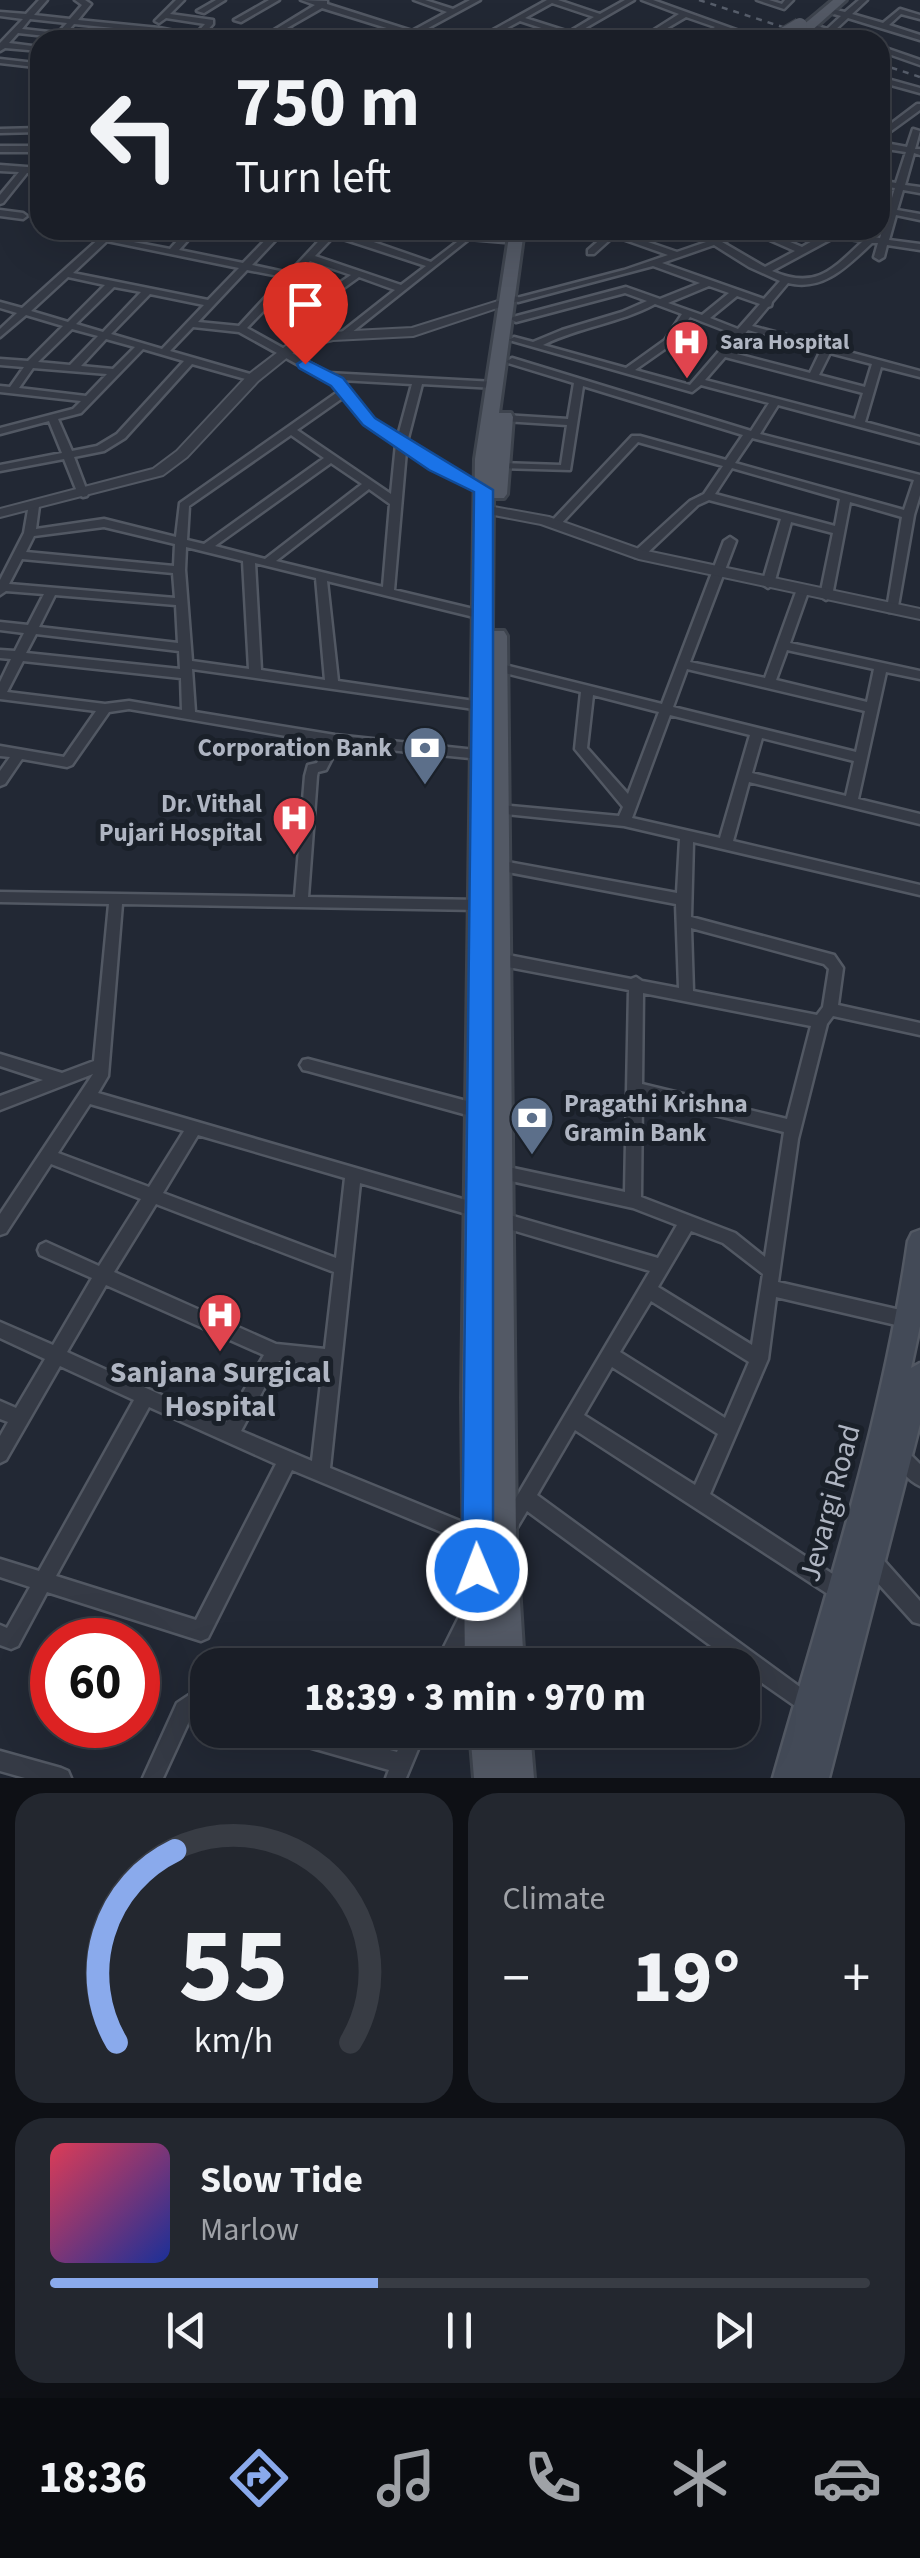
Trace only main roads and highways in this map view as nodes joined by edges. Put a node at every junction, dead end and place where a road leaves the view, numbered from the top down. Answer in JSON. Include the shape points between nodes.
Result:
{"nodes":[{"id":1,"x":840,"y":0,"type":"edge"},
{"id":2,"x":831,"y":5,"type":"edge"},
{"id":3,"x":800,"y":30,"type":"edge"},
{"id":4,"x":521,"y":240,"type":"edge"},
{"id":5,"x":517,"y":328,"type":"junction"},
{"id":6,"x":488,"y":502,"type":"junction"},
{"id":7,"x":488,"y":809,"type":"junction"},
{"id":8,"x":488,"y":1215,"type":"junction"},
{"id":9,"x":920,"y":1240,"type":"edge"},
{"id":10,"x":920,"y":1375,"type":"edge"},
{"id":11,"x":917,"y":1407,"type":"edge"},
{"id":12,"x":910,"y":1467,"type":"edge"},
{"id":13,"x":480,"y":1648,"type":"edge"},
{"id":14,"x":507,"y":1648,"type":"edge"},
{"id":15,"x":488,"y":1748,"type":"edge"},
{"id":16,"x":516,"y":1748,"type":"edge"},
{"id":17,"x":490,"y":1778,"type":"edge"},
{"id":18,"x":518,"y":1778,"type":"edge"},
{"id":19,"x":788,"y":1778,"type":"edge"},
{"id":20,"x":814,"y":1778,"type":"edge"}],
"edges":[{"from":1,"to":2,"type":"main road"},
{"from":2,"to":3,"type":"main road","bridge":true},
{"from":4,"to":5,"type":"main road"},
{"from":5,"to":6,"type":"main road"},
{"from":5,"to":6,"type":"main road","via":[[495,385]]},
{"from":6,"to":7,"type":"main road","via":[[497,666]]},
{"from":6,"to":7,"type":"main road","via":[[480,706]]},
{"from":7,"to":8,"type":"main road","via":[[479,905],[478,1110]]},
{"from":7,"to":8,"type":"main road","via":[[497,865],[499,1172]]},
{"from":8,"to":13,"type":"main road","via":[[476,1539]]},
{"from":8,"to":14,"type":"main road"},
{"from":9,"to":19,"type":"main road","name":"Jevargi Road","via":[[909,1320]]},
{"from":10,"to":11,"type":"main road"},
{"from":11,"to":12,"type":"main road"},
{"from":12,"to":20,"type":"main road","via":[[872,1562]]},
{"from":15,"to":17,"type":"main road"},
{"from":16,"to":18,"type":"main road"}]}
